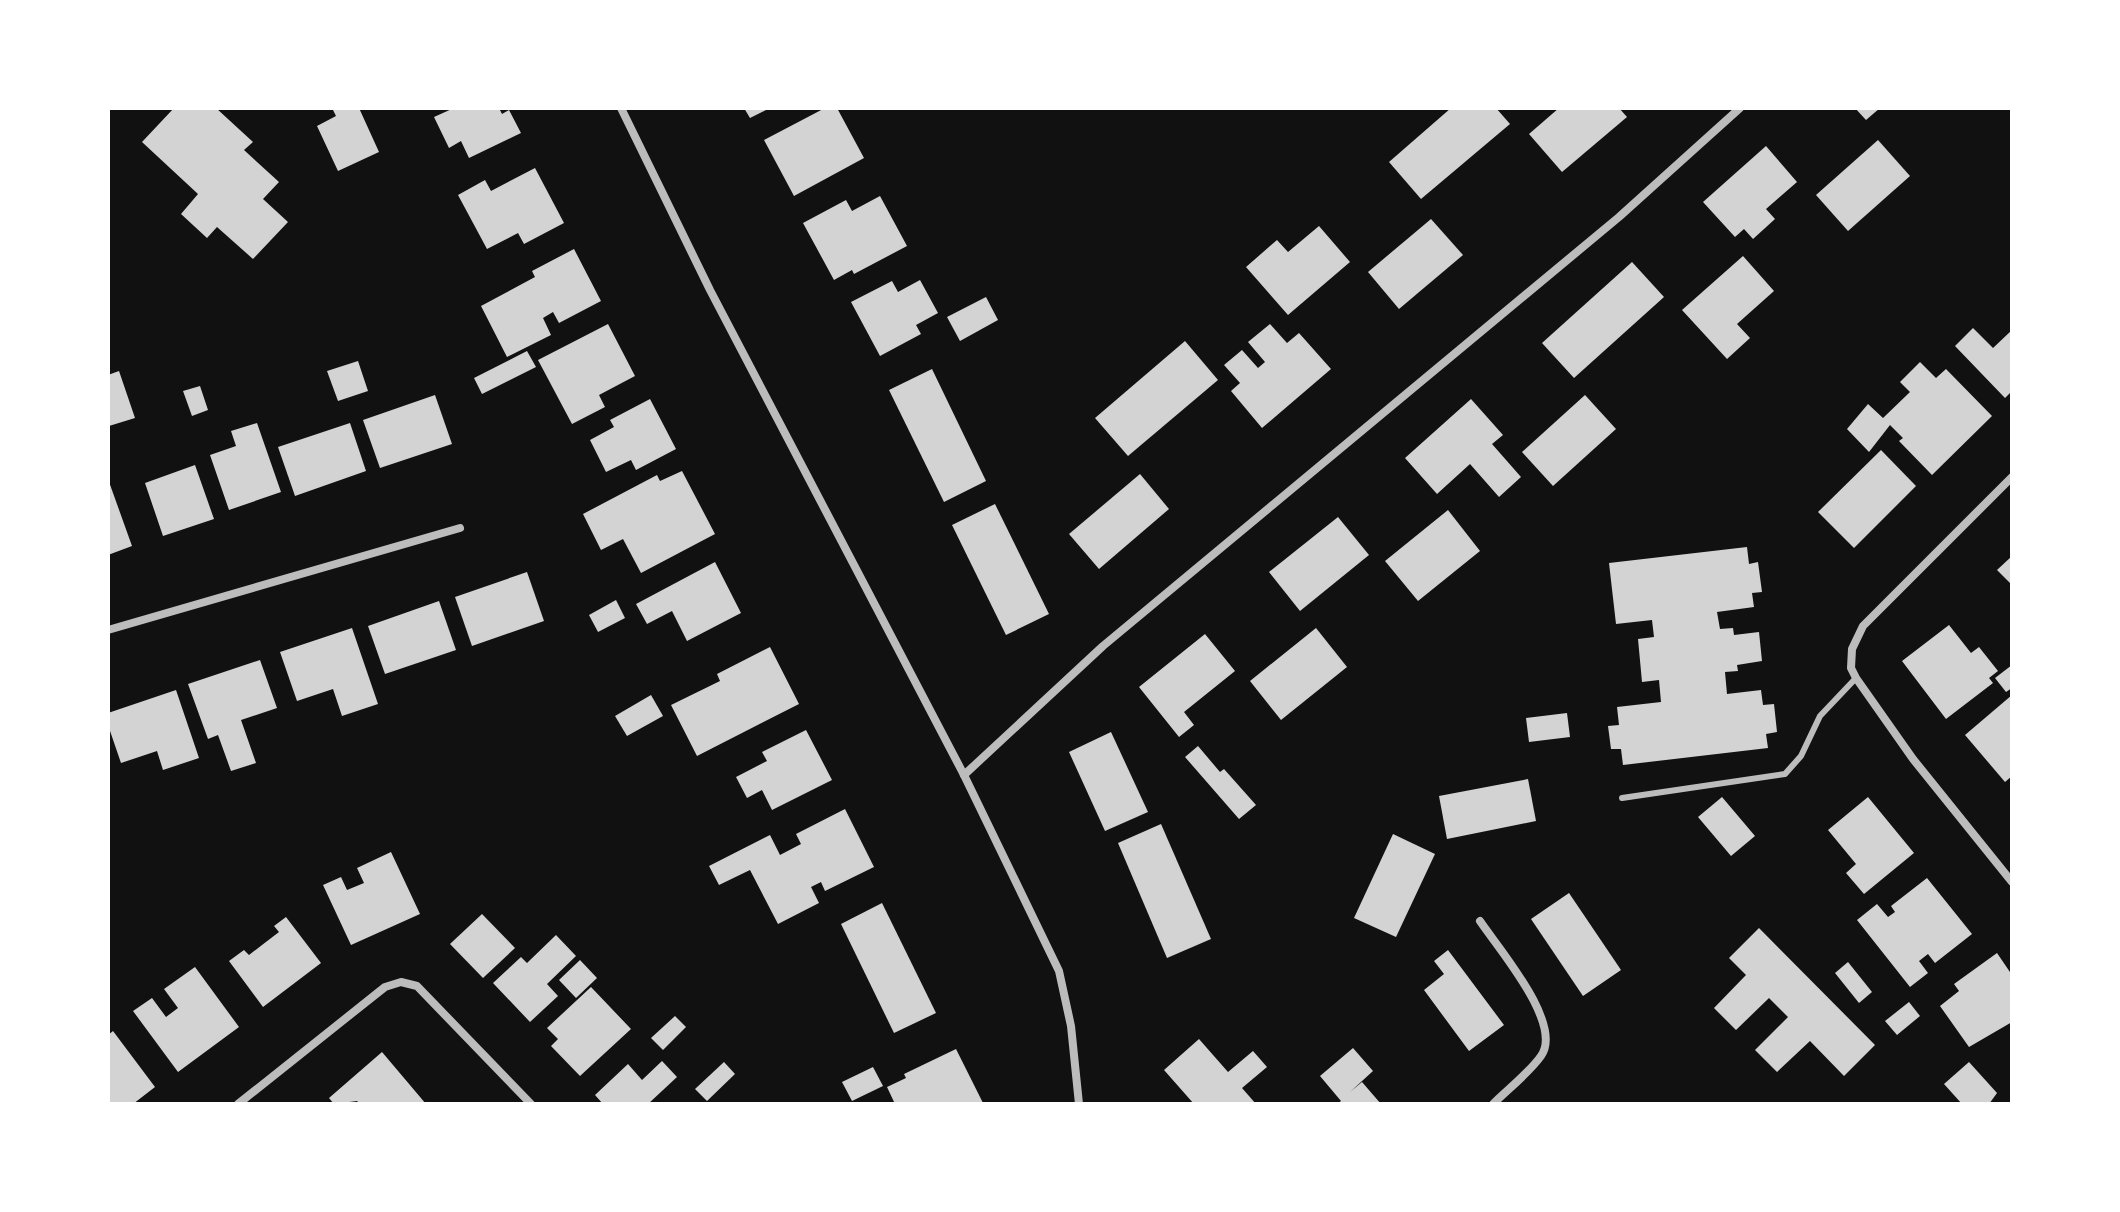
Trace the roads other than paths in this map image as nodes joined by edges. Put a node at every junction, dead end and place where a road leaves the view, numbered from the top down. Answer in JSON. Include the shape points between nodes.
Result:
{"nodes":[{"id":1,"x":621,"y":108,"type":"edge"},
{"id":2,"x":1740,"y":108,"type":"edge"},
{"id":3,"x":2012,"y":477,"type":"edge"},
{"id":4,"x":460,"y":528,"type":"dead end"},
{"id":5,"x":108,"y":630,"type":"edge"},
{"id":6,"x":1856,"y":678,"type":"junction"},
{"id":7,"x":964,"y":775,"type":"junction"},
{"id":8,"x":1622,"y":798,"type":"dead end"},
{"id":9,"x":2012,"y":882,"type":"edge"},
{"id":10,"x":1480,"y":921,"type":"dead end"},
{"id":11,"x":238,"y":1104,"type":"edge"},
{"id":12,"x":531,"y":1104,"type":"edge"},
{"id":13,"x":1079,"y":1104,"type":"edge"},
{"id":14,"x":1493,"y":1104,"type":"edge"}],
"edges":[{"from":1,"to":7,"type":"street","via":[[710,290]]},
{"from":2,"to":7,"type":"street","via":[[1619,217],[1103,646]]},
{"from":3,"to":6,"type":"street","via":[[1863,626],[1852,649]]},
{"from":4,"to":5,"type":"street"},
{"from":6,"to":8,"type":"lane","via":[[1820,716],[1801,756],[1785,774]]},
{"from":6,"to":9,"type":"street"},
{"from":7,"to":13,"type":"street","via":[[1059,971]]},
{"from":10,"to":14,"type":"street","via":[[1547,1030],[1543,1054]]},
{"from":11,"to":12,"type":"street","via":[[385,987],[401,982],[417,986]]}]}
